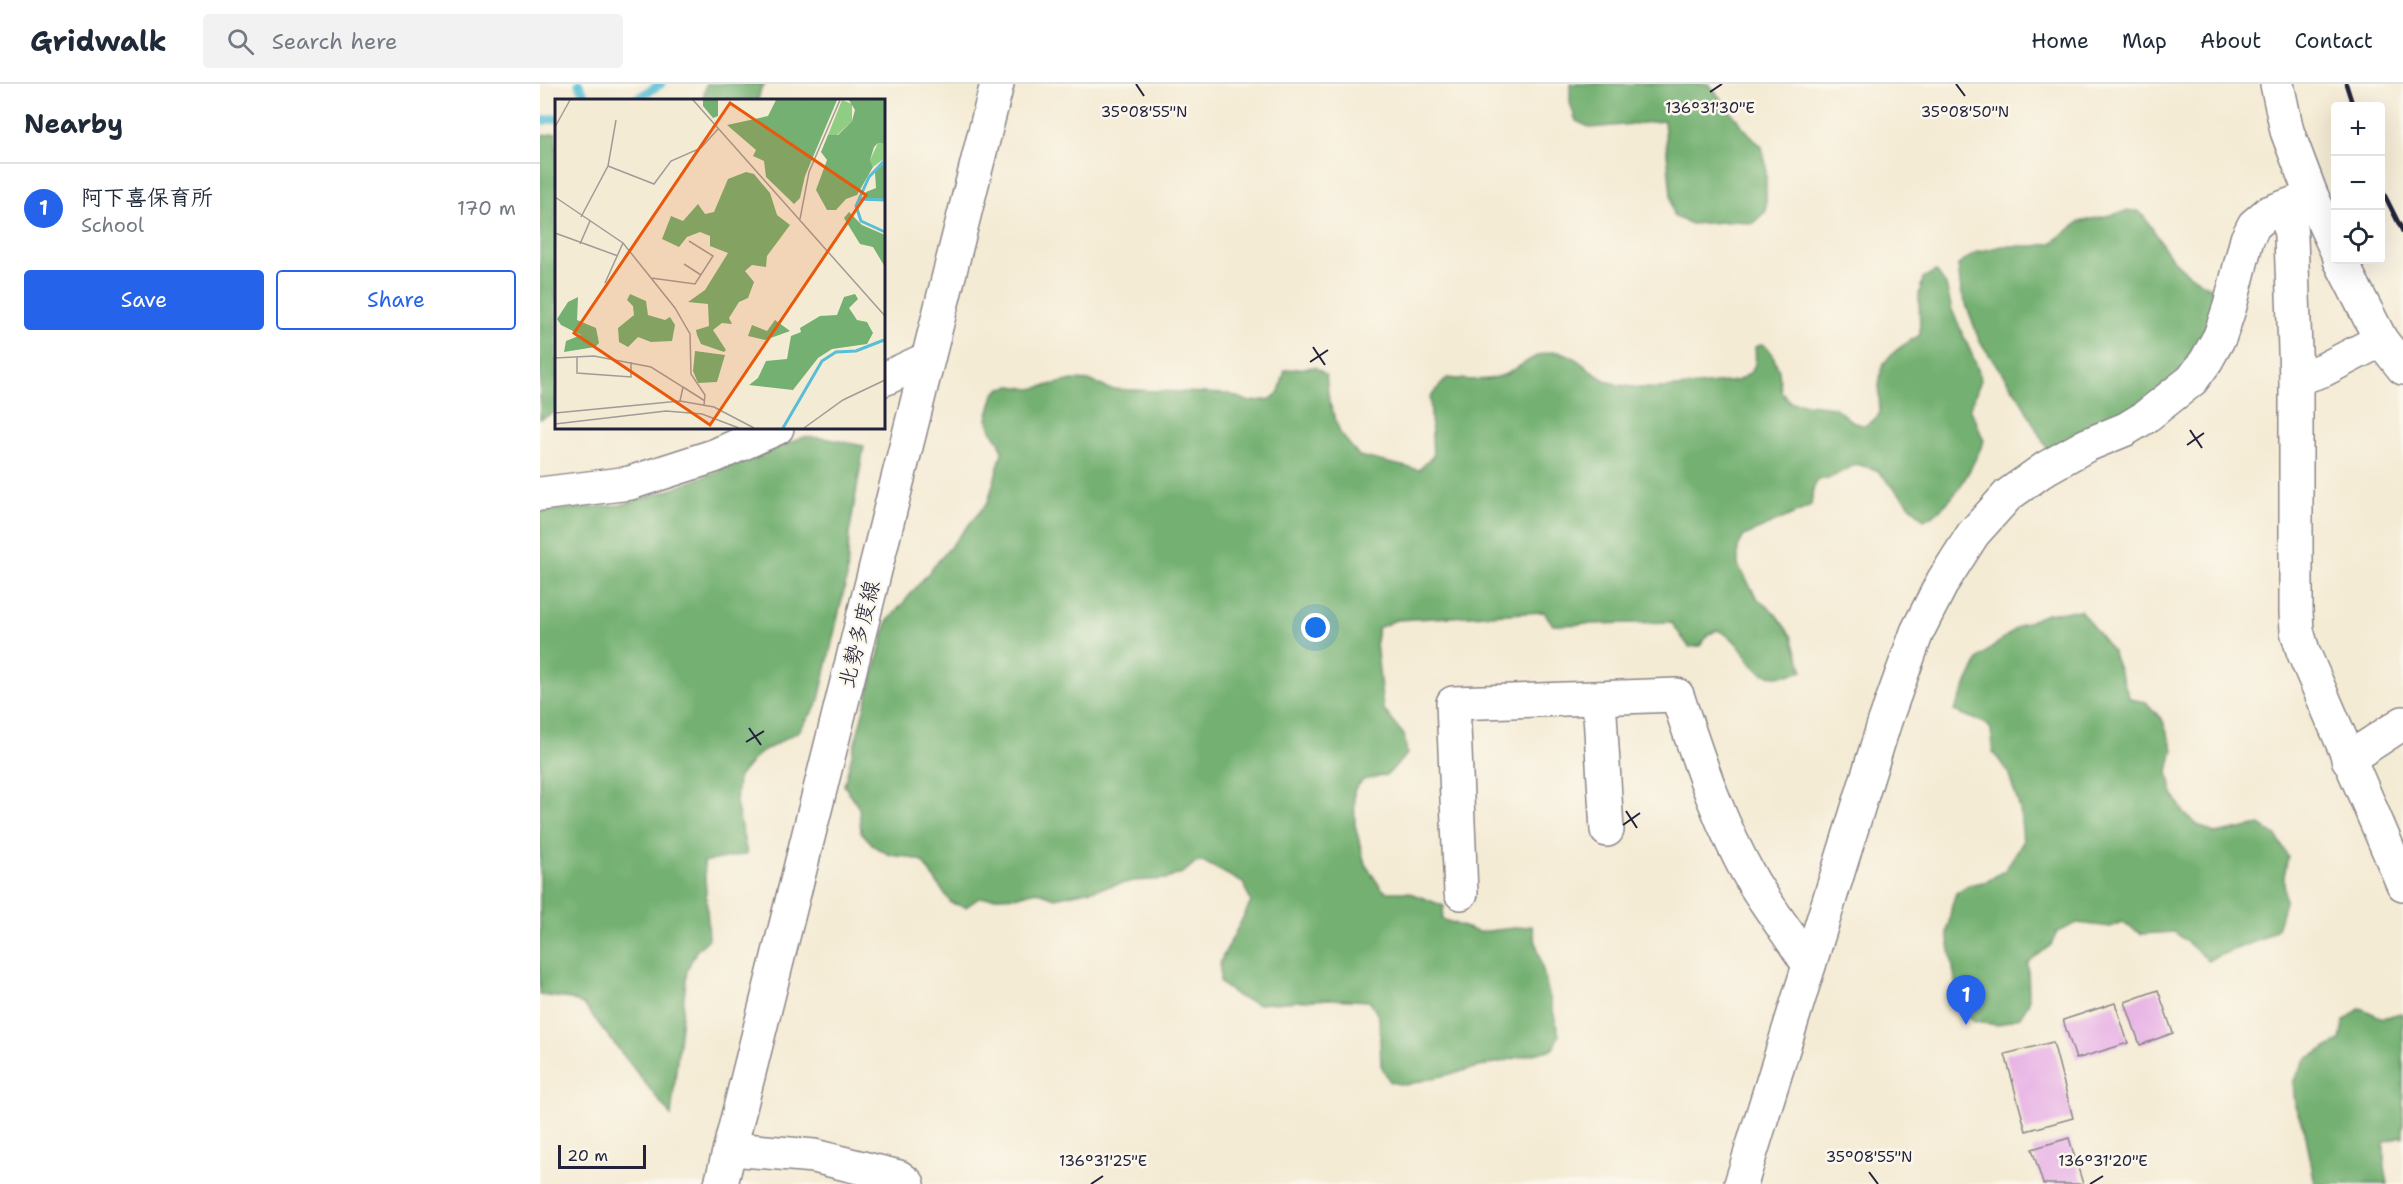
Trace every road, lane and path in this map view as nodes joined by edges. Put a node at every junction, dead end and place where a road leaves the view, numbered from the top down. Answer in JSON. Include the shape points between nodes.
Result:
{"nodes":[{"id":1,"x":997,"y":84,"type":"edge"},
{"id":2,"x":2277,"y":84,"type":"edge"},
{"id":3,"x":2300,"y":201,"type":"junction"},
{"id":4,"x":2331,"y":242,"type":"edge"},
{"id":5,"x":2342,"y":264,"type":"edge"},
{"id":6,"x":2381,"y":340,"type":"junction"},
{"id":7,"x":927,"y":359,"type":"junction"},
{"id":8,"x":2403,"y":368,"type":"edge"},
{"id":9,"x":885,"y":379,"type":"edge"},
{"id":10,"x":2296,"y":379,"type":"junction"},
{"id":11,"x":775,"y":429,"type":"edge"},
{"id":12,"x":540,"y":494,"type":"edge"},
{"id":13,"x":1599,"y":698,"type":"junction"},
{"id":14,"x":2403,"y":723,"type":"edge"},
{"id":15,"x":2349,"y":759,"type":"junction"},
{"id":16,"x":1607,"y":830,"type":"dead end"},
{"id":17,"x":2403,"y":884,"type":"edge"},
{"id":18,"x":1461,"y":893,"type":"dead end"},
{"id":19,"x":1809,"y":965,"type":"junction"},
{"id":20,"x":731,"y":1149,"type":"junction"},
{"id":21,"x":721,"y":1184,"type":"edge"},
{"id":22,"x":908,"y":1184,"type":"edge"},
{"id":23,"x":1741,"y":1184,"type":"edge"}],
"edges":[{"from":1,"to":7,"type":"street","name":"北勢多度線"},
{"from":2,"to":3,"type":"street"},
{"from":3,"to":4,"type":"street"},
{"from":3,"to":10,"type":"street","via":[[2291,237]]},
{"from":3,"to":19,"type":"street","via":[[2268,213],[2254,225],[2220,336],[2192,380],[2144,418],[2046,468],[2008,495],[1973,534],[1949,571],[1917,632],[1885,720]]},
{"from":5,"to":6,"type":"street"},
{"from":6,"to":8,"type":"street"},
{"from":6,"to":10,"type":"street","via":[[2323,370]]},
{"from":7,"to":9,"type":"street"},
{"from":7,"to":20,"type":"street","name":"北勢多度線"},
{"from":10,"to":15,"type":"street","via":[[2297,631]]},
{"from":11,"to":12,"type":"street","via":[[714,456],[630,483]]},
{"from":13,"to":16,"type":"street"},
{"from":13,"to":18,"type":"street","via":[[1453,703]]},
{"from":13,"to":19,"type":"street","via":[[1677,695],[1736,849]]},
{"from":14,"to":15,"type":"street"},
{"from":15,"to":17,"type":"street"},
{"from":19,"to":23,"type":"street"},
{"from":20,"to":21,"type":"street","name":"北勢多度線"},
{"from":20,"to":22,"type":"street","via":[[814,1156],[899,1177]]}]}
